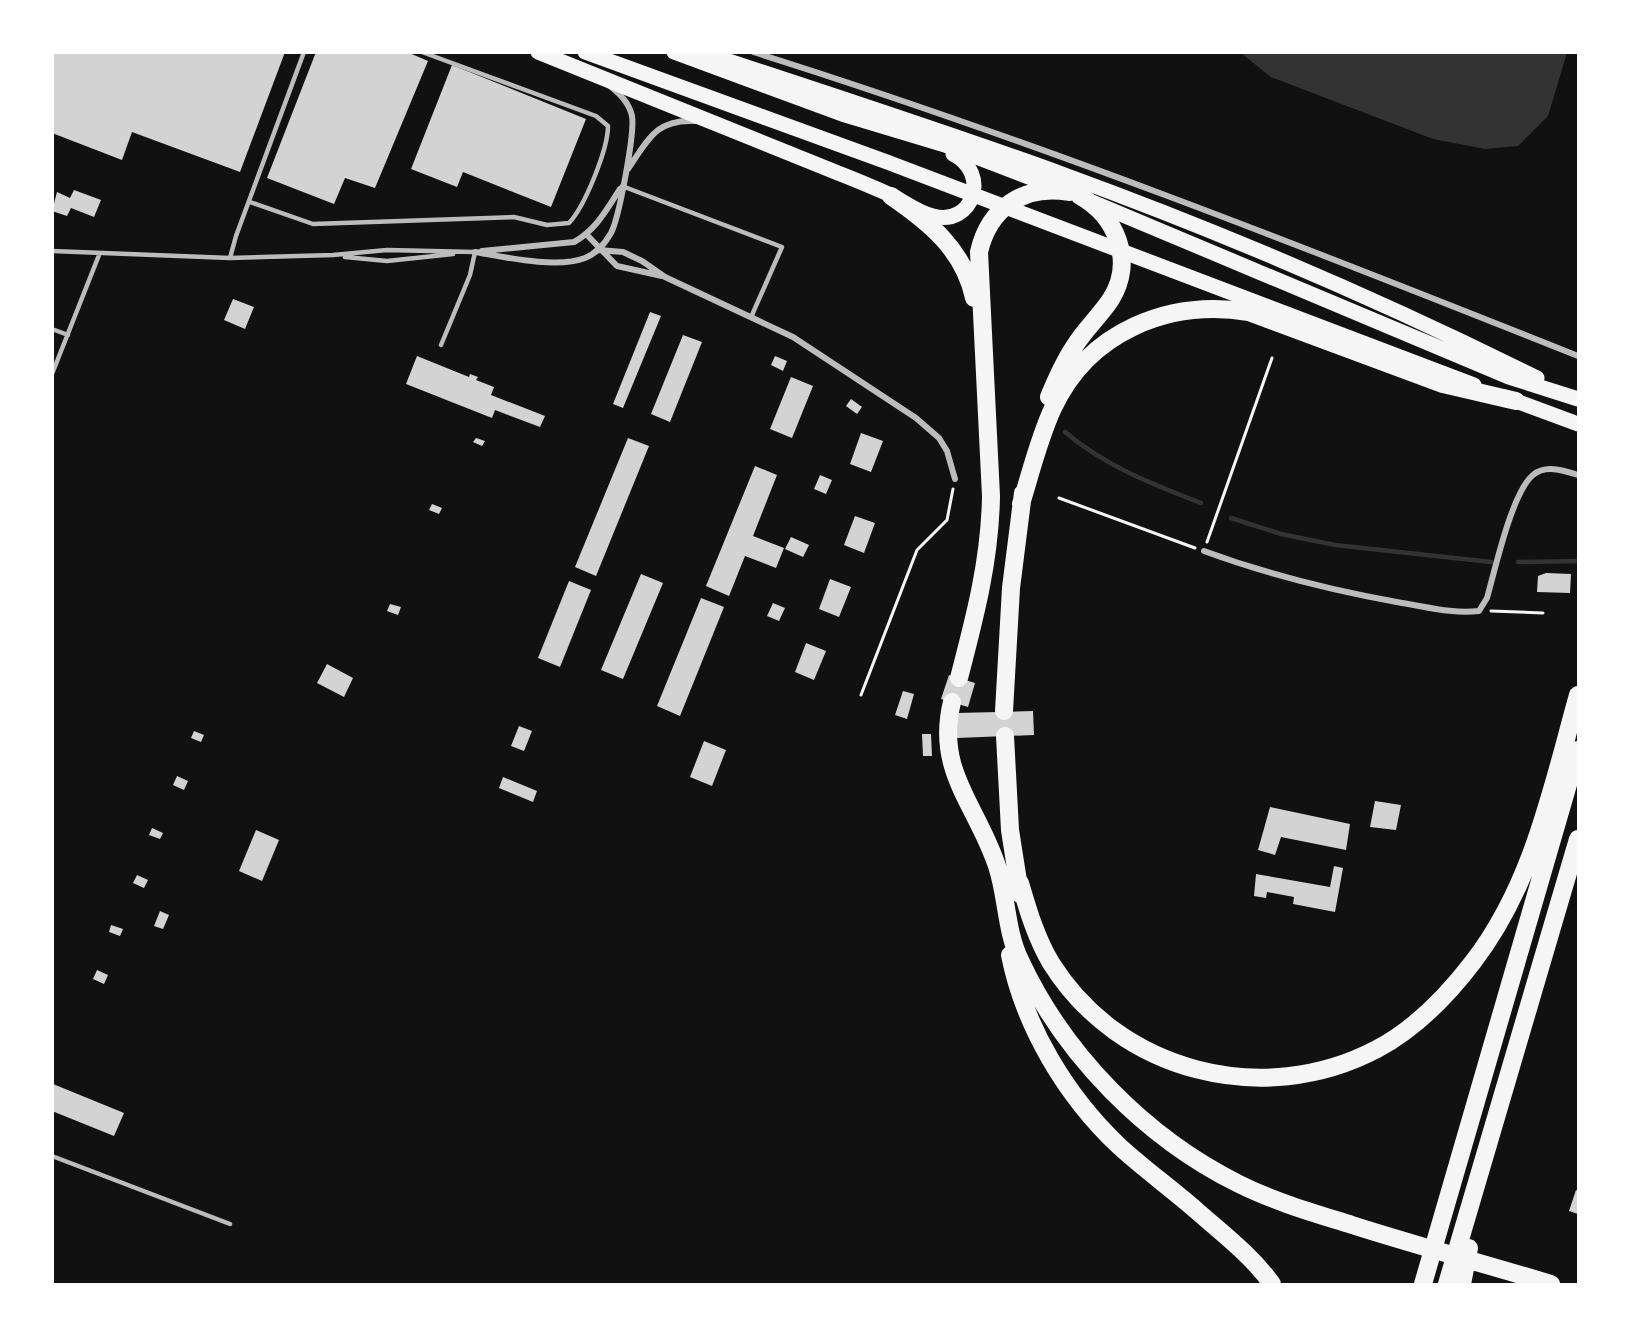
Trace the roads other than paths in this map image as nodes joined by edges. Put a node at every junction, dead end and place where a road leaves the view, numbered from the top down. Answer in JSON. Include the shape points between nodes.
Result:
{"nodes":[{"id":1,"x":304,"y":52,"type":"edge"},
{"id":2,"x":422,"y":52,"type":"edge"},
{"id":3,"x":538,"y":52,"type":"edge"},
{"id":4,"x":585,"y":52,"type":"edge"},
{"id":5,"x":674,"y":52,"type":"edge"},
{"id":6,"x":703,"y":52,"type":"edge"},
{"id":7,"x":753,"y":52,"type":"edge"},
{"id":8,"x":599,"y":77,"type":"junction"},
{"id":9,"x":842,"y":114,"type":"junction"},
{"id":10,"x":708,"y":121,"type":"junction"},
{"id":11,"x":626,"y":171,"type":"junction"},
{"id":12,"x":622,"y":186,"type":"junction"},
{"id":13,"x":1074,"y":194,"type":"junction"},
{"id":14,"x":891,"y":196,"type":"junction"},
{"id":15,"x":250,"y":202,"type":"junction"},
{"id":16,"x":587,"y":235,"type":"junction"},
{"id":17,"x":600,"y":250,"type":"junction"},
{"id":18,"x":52,"y":251,"type":"edge"},
{"id":19,"x":475,"y":252,"type":"junction"},
{"id":20,"x":99,"y":255,"type":"junction"},
{"id":21,"x":333,"y":255,"type":"junction"},
{"id":22,"x":230,"y":258,"type":"junction"},
{"id":23,"x":665,"y":277,"type":"junction"},
{"id":24,"x":752,"y":315,"type":"junction"},
{"id":25,"x":52,"y":329,"type":"edge"},
{"id":26,"x":68,"y":335,"type":"junction"},
{"id":27,"x":441,"y":345,"type":"dead end"},
{"id":28,"x":984,"y":350,"type":"junction"},
{"id":29,"x":1578,"y":356,"type":"edge"},
{"id":30,"x":52,"y":374,"type":"edge"},
{"id":31,"x":1578,"y":399,"type":"edge"},
{"id":32,"x":1516,"y":401,"type":"junction"},
{"id":33,"x":1578,"y":424,"type":"edge"},
{"id":34,"x":1578,"y":475,"type":"edge"},
{"id":35,"x":956,"y":479,"type":"road end"},
{"id":36,"x":1021,"y":504,"type":"junction"},
{"id":37,"x":1204,"y":551,"type":"road end"},
{"id":38,"x":959,"y":678,"type":"dead end"},
{"id":39,"x":1578,"y":694,"type":"edge"},
{"id":40,"x":952,"y":702,"type":"dead end"},
{"id":41,"x":1004,"y":711,"type":"dead end"},
{"id":42,"x":1005,"y":736,"type":"dead end"},
{"id":43,"x":1578,"y":750,"type":"edge"},
{"id":44,"x":1578,"y":838,"type":"edge"},
{"id":45,"x":996,"y":864,"type":"junction"},
{"id":46,"x":1020,"y":883,"type":"junction"},
{"id":47,"x":1032,"y":982,"type":"junction"},
{"id":48,"x":1494,"y":1123,"type":"junction"},
{"id":49,"x":52,"y":1156,"type":"edge"},
{"id":50,"x":230,"y":1224,"type":"dead end"},
{"id":51,"x":1272,"y":1284,"type":"edge"},
{"id":52,"x":1423,"y":1284,"type":"edge"},
{"id":53,"x":1447,"y":1284,"type":"edge"},
{"id":54,"x":1462,"y":1284,"type":"edge"},
{"id":55,"x":1551,"y":1284,"type":"edge"}],
"edges":[{"from":1,"to":15,"type":"lane"},
{"from":2,"to":15,"type":"lane","via":[[596,116],[608,126],[578,213],[569,223],[547,225],[514,217],[313,224]]},
{"from":3,"to":8,"type":"main road"},
{"from":4,"to":32,"type":"main road","via":[[1177,270]]},
{"from":5,"to":9,"type":"main road"},
{"from":6,"to":31,"type":"main road","via":[[963,139],[1144,205],[1341,287]]},
{"from":7,"to":29,"type":"street","via":[[978,127],[1349,265]]},
{"from":8,"to":10,"type":"main road"},
{"from":8,"to":11,"type":"street","via":[[624,98],[631,114],[633,128]]},
{"from":9,"to":13,"type":"main road","via":[[945,145]]},
{"from":9,"to":14,"type":"main road","via":[[953,154],[968,164],[975,180],[968,206],[952,216],[933,216]]},
{"from":10,"to":11,"type":"street","via":[[677,120],[664,124]]},
{"from":10,"to":14,"type":"main road"},
{"from":11,"to":12,"type":"street"},
{"from":12,"to":16,"type":"street"},
{"from":12,"to":17,"type":"street","via":[[612,232]]},
{"from":12,"to":24,"type":"lane","via":[[782,247]]},
{"from":13,"to":28,"type":"highway","via":[[1044,190],[1027,193],[1002,208],[987,228],[978,264]]},
{"from":13,"to":31,"type":"main road","via":[[1509,377]]},
{"from":13,"to":36,"type":"highway","via":[[1098,208],[1111,224],[1120,245],[1121,269],[1111,298],[1073,348],[1048,399],[1034,438]]},
{"from":14,"to":28,"type":"highway","via":[[937,230],[965,269]]},
{"from":15,"to":22,"type":"lane"},
{"from":16,"to":17,"type":"street"},
{"from":16,"to":19,"type":"street","via":[[556,245]]},
{"from":17,"to":19,"type":"street","via":[[583,259],[564,261],[517,260]]},
{"from":17,"to":23,"type":"street","via":[[623,252]]},
{"from":17,"to":23,"type":"street","via":[[617,266]]},
{"from":18,"to":20,"type":"lane"},
{"from":19,"to":21,"type":"lane","via":[[387,250]]},
{"from":19,"to":21,"type":"lane","via":[[387,261]]},
{"from":19,"to":27,"type":"lane","via":[[470,275]]},
{"from":20,"to":22,"type":"lane"},
{"from":20,"to":26,"type":"lane"},
{"from":21,"to":22,"type":"lane"},
{"from":23,"to":24,"type":"street"},
{"from":24,"to":35,"type":"street","via":[[793,336],[916,418],[939,438]]},
{"from":25,"to":26,"type":"lane"},
{"from":26,"to":30,"type":"lane"},
{"from":28,"to":38,"type":"highway","via":[[990,536],[976,616]]},
{"from":32,"to":33,"type":"main road"},
{"from":32,"to":36,"type":"highway","via":[[1443,384],[1249,312],[1226,308],[1173,312],[1124,330],[1083,363],[1054,407]]},
{"from":34,"to":37,"type":"street","via":[[1546,469],[1533,475],[1518,496],[1487,597],[1479,611],[1445,610],[1336,592],[1264,573]]},
{"from":36,"to":41,"type":"highway","via":[[1011,588]]},
{"from":39,"to":46,"type":"highway","via":[[1526,872],[1501,920],[1473,962],[1436,1005],[1394,1039],[1345,1064],[1300,1075],[1237,1077],[1172,1064],[1138,1047],[1102,1021],[1062,979],[1041,945]]},
{"from":40,"to":45,"type":"highway","via":[[947,720],[952,772]]},
{"from":42,"to":46,"type":"highway","via":[[1010,830]]},
{"from":43,"to":52,"type":"highway"},
{"from":44,"to":48,"type":"highway"},
{"from":45,"to":47,"type":"highway","via":[[1019,959]]},
{"from":45,"to":51,"type":"highway","via":[[1005,934],[1021,998],[1030,1021],[1070,1088],[1119,1146],[1239,1248]]},
{"from":46,"to":47,"type":"highway"},
{"from":47,"to":55,"type":"highway","via":[[1055,1022],[1118,1097],[1151,1127],[1239,1185],[1304,1210]]},
{"from":48,"to":53,"type":"highway"},
{"from":48,"to":54,"type":"highway"},
{"from":49,"to":50,"type":"lane"}]}
